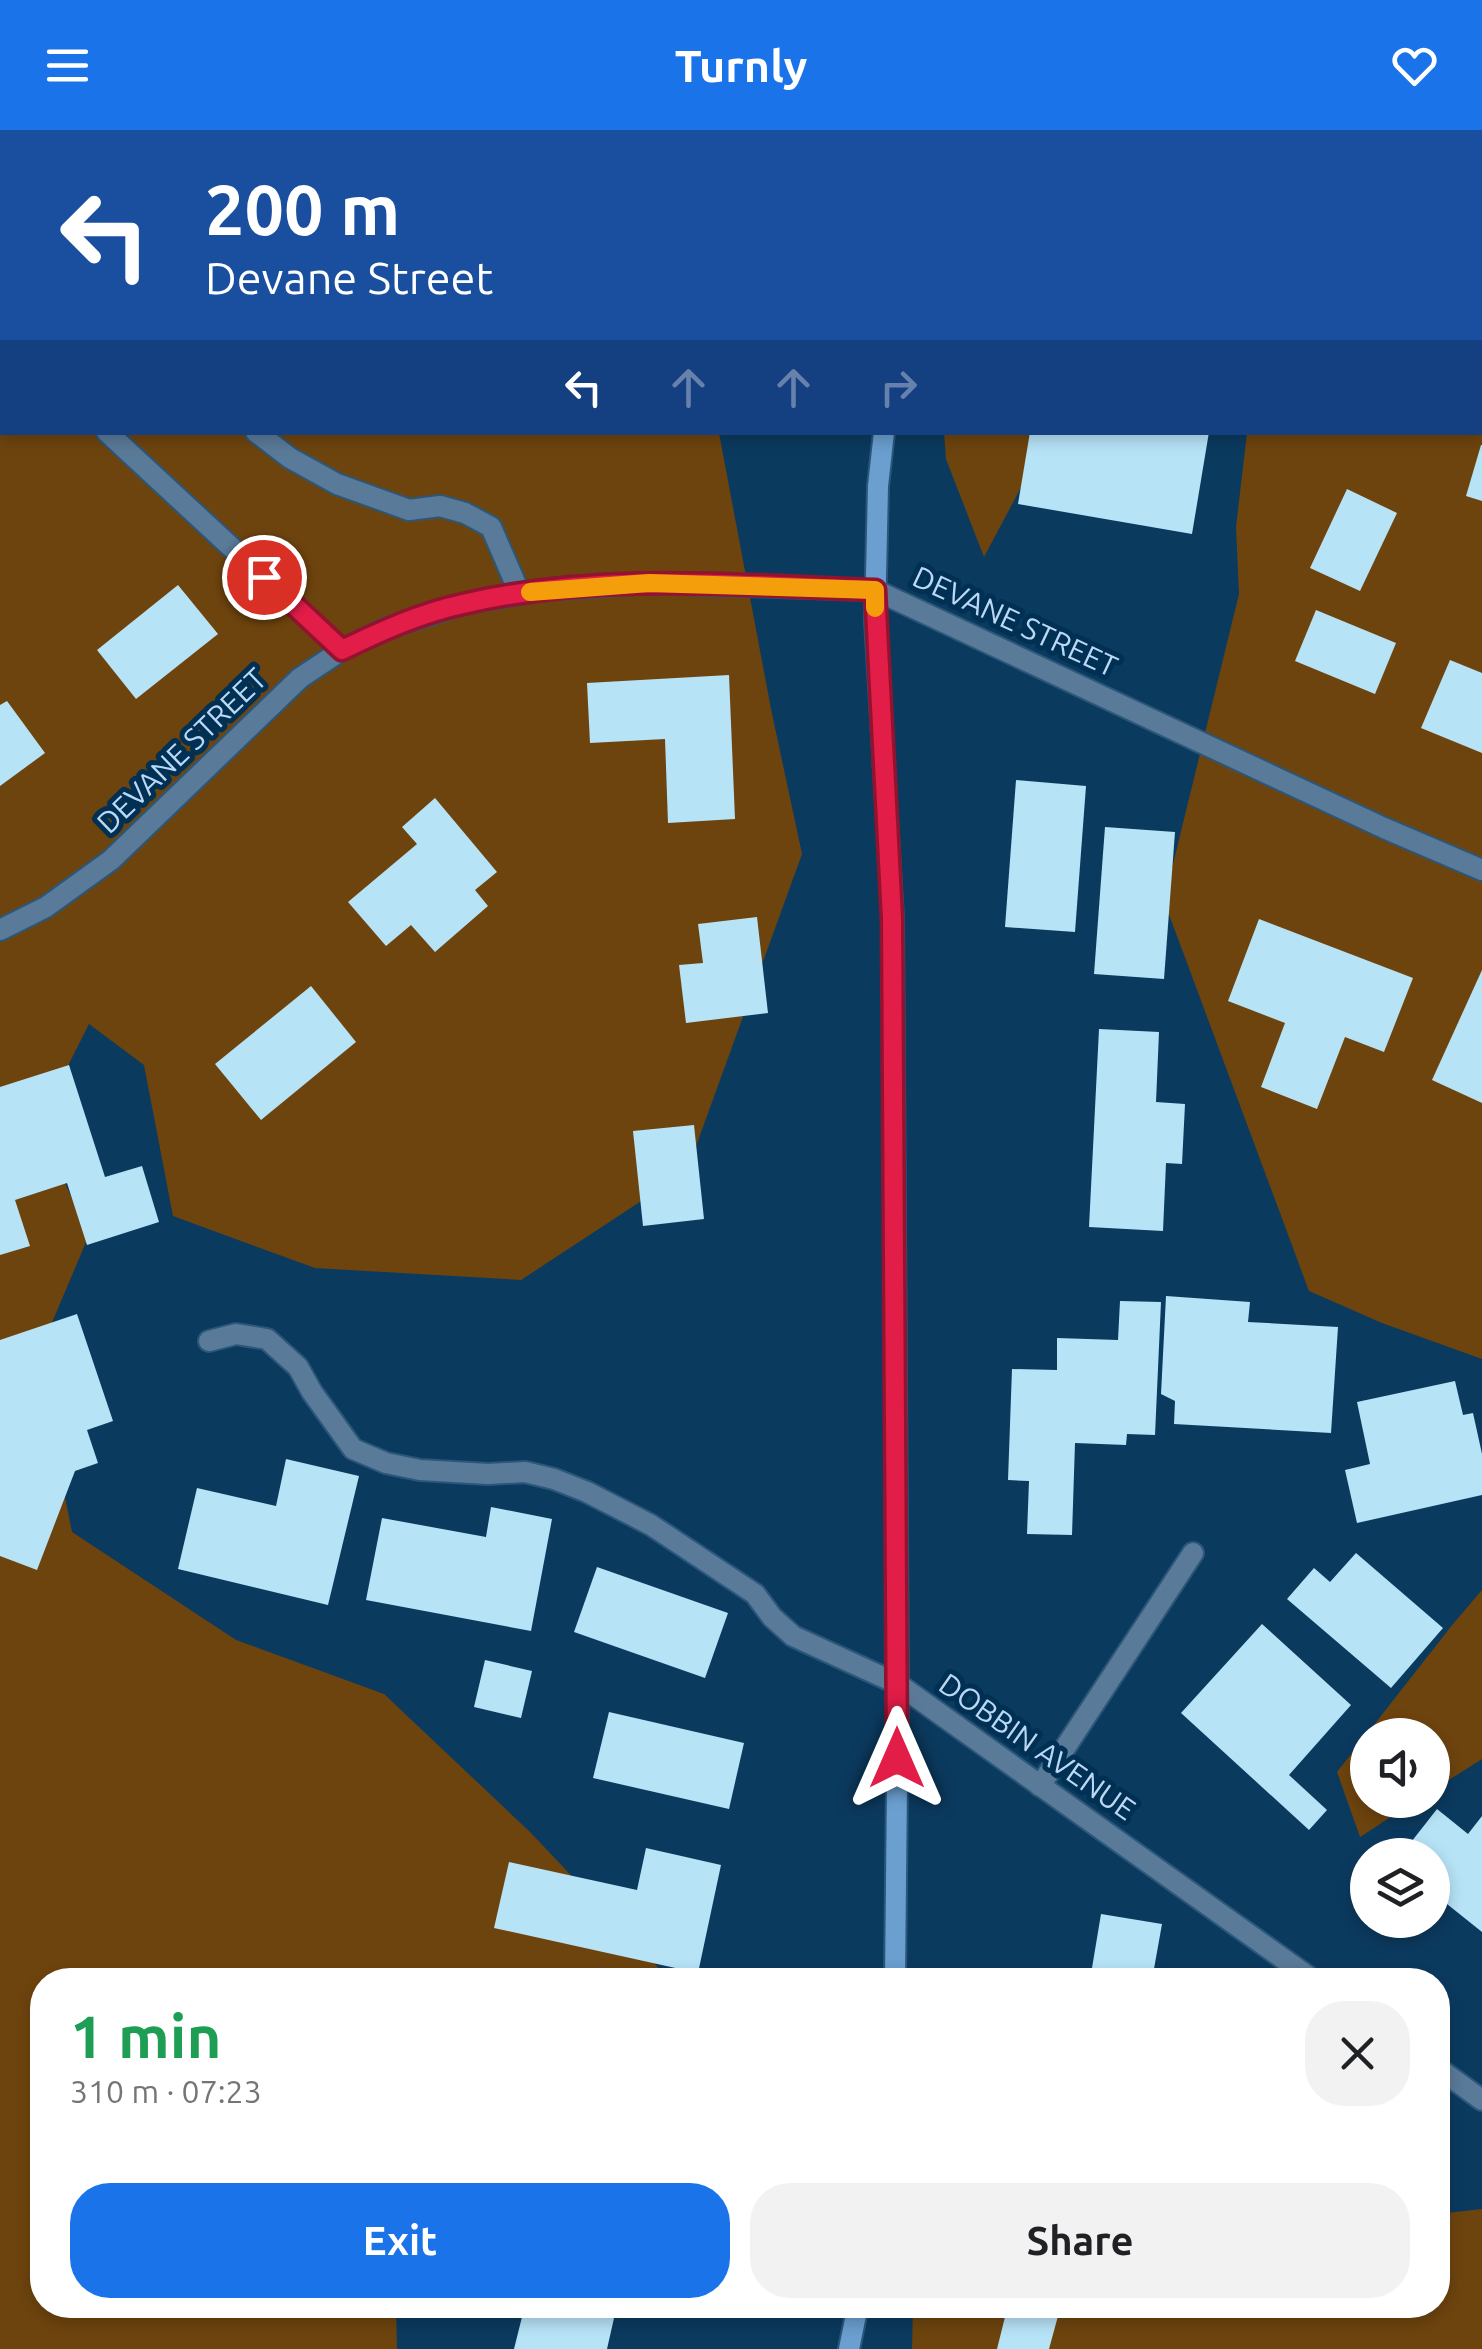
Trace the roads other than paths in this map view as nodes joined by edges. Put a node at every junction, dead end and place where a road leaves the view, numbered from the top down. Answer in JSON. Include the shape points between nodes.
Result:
{"nodes":[{"id":1,"x":110,"y":435,"type":"edge"},
{"id":2,"x":260,"y":435,"type":"edge"},
{"id":3,"x":884,"y":435,"type":"edge"},
{"id":4,"x":875,"y":590,"type":"junction"},
{"id":5,"x":520,"y":594,"type":"junction"},
{"id":6,"x":342,"y":650,"type":"junction"},
{"id":7,"x":1482,"y":870,"type":"edge"},
{"id":8,"x":0,"y":930,"type":"edge"},
{"id":9,"x":209,"y":1341,"type":"dead end"},
{"id":10,"x":1193,"y":1553,"type":"dead end"},
{"id":11,"x":898,"y":1684,"type":"junction"},
{"id":12,"x":1040,"y":1786,"type":"junction"},
{"id":13,"x":896,"y":1968,"type":"edge"},
{"id":14,"x":1296,"y":1968,"type":"edge"},
{"id":15,"x":1450,"y":2077,"type":"edge"},
{"id":16,"x":1482,"y":2100,"type":"edge"},
{"id":17,"x":856,"y":2318,"type":"edge"},
{"id":18,"x":850,"y":2349,"type":"edge"}],
"edges":[{"from":1,"to":6,"type":"street"},
{"from":2,"to":5,"type":"street","via":[[337,484],[409,510],[440,506],[466,513],[491,527]]},
{"from":3,"to":4,"type":"main road"},
{"from":4,"to":5,"type":"street","name":"DEVANE STREET","via":[[649,583]]},
{"from":4,"to":7,"type":"street","name":"DEVANE STREET"},
{"from":4,"to":11,"type":"main road","via":[[892,918]]},
{"from":5,"to":6,"type":"street","name":"DEVANE STREET","via":[[462,604]]},
{"from":6,"to":8,"type":"street","name":"DEVANE STREET","via":[[300,678],[111,860],[46,907]]},
{"from":9,"to":11,"type":"street","name":"DOBBIN AVENUE","via":[[236,1334],[267,1339],[298,1367],[354,1448],[386,1463],[525,1472],[586,1492],[651,1525],[755,1594],[792,1636]]},
{"from":10,"to":12,"type":"street"},
{"from":11,"to":12,"type":"street","name":"DOBBIN AVENUE"},
{"from":11,"to":13,"type":"main road"},
{"from":12,"to":14,"type":"street","name":"DOBBIN AVENUE"},
{"from":15,"to":16,"type":"street"},
{"from":17,"to":18,"type":"main road"}]}
